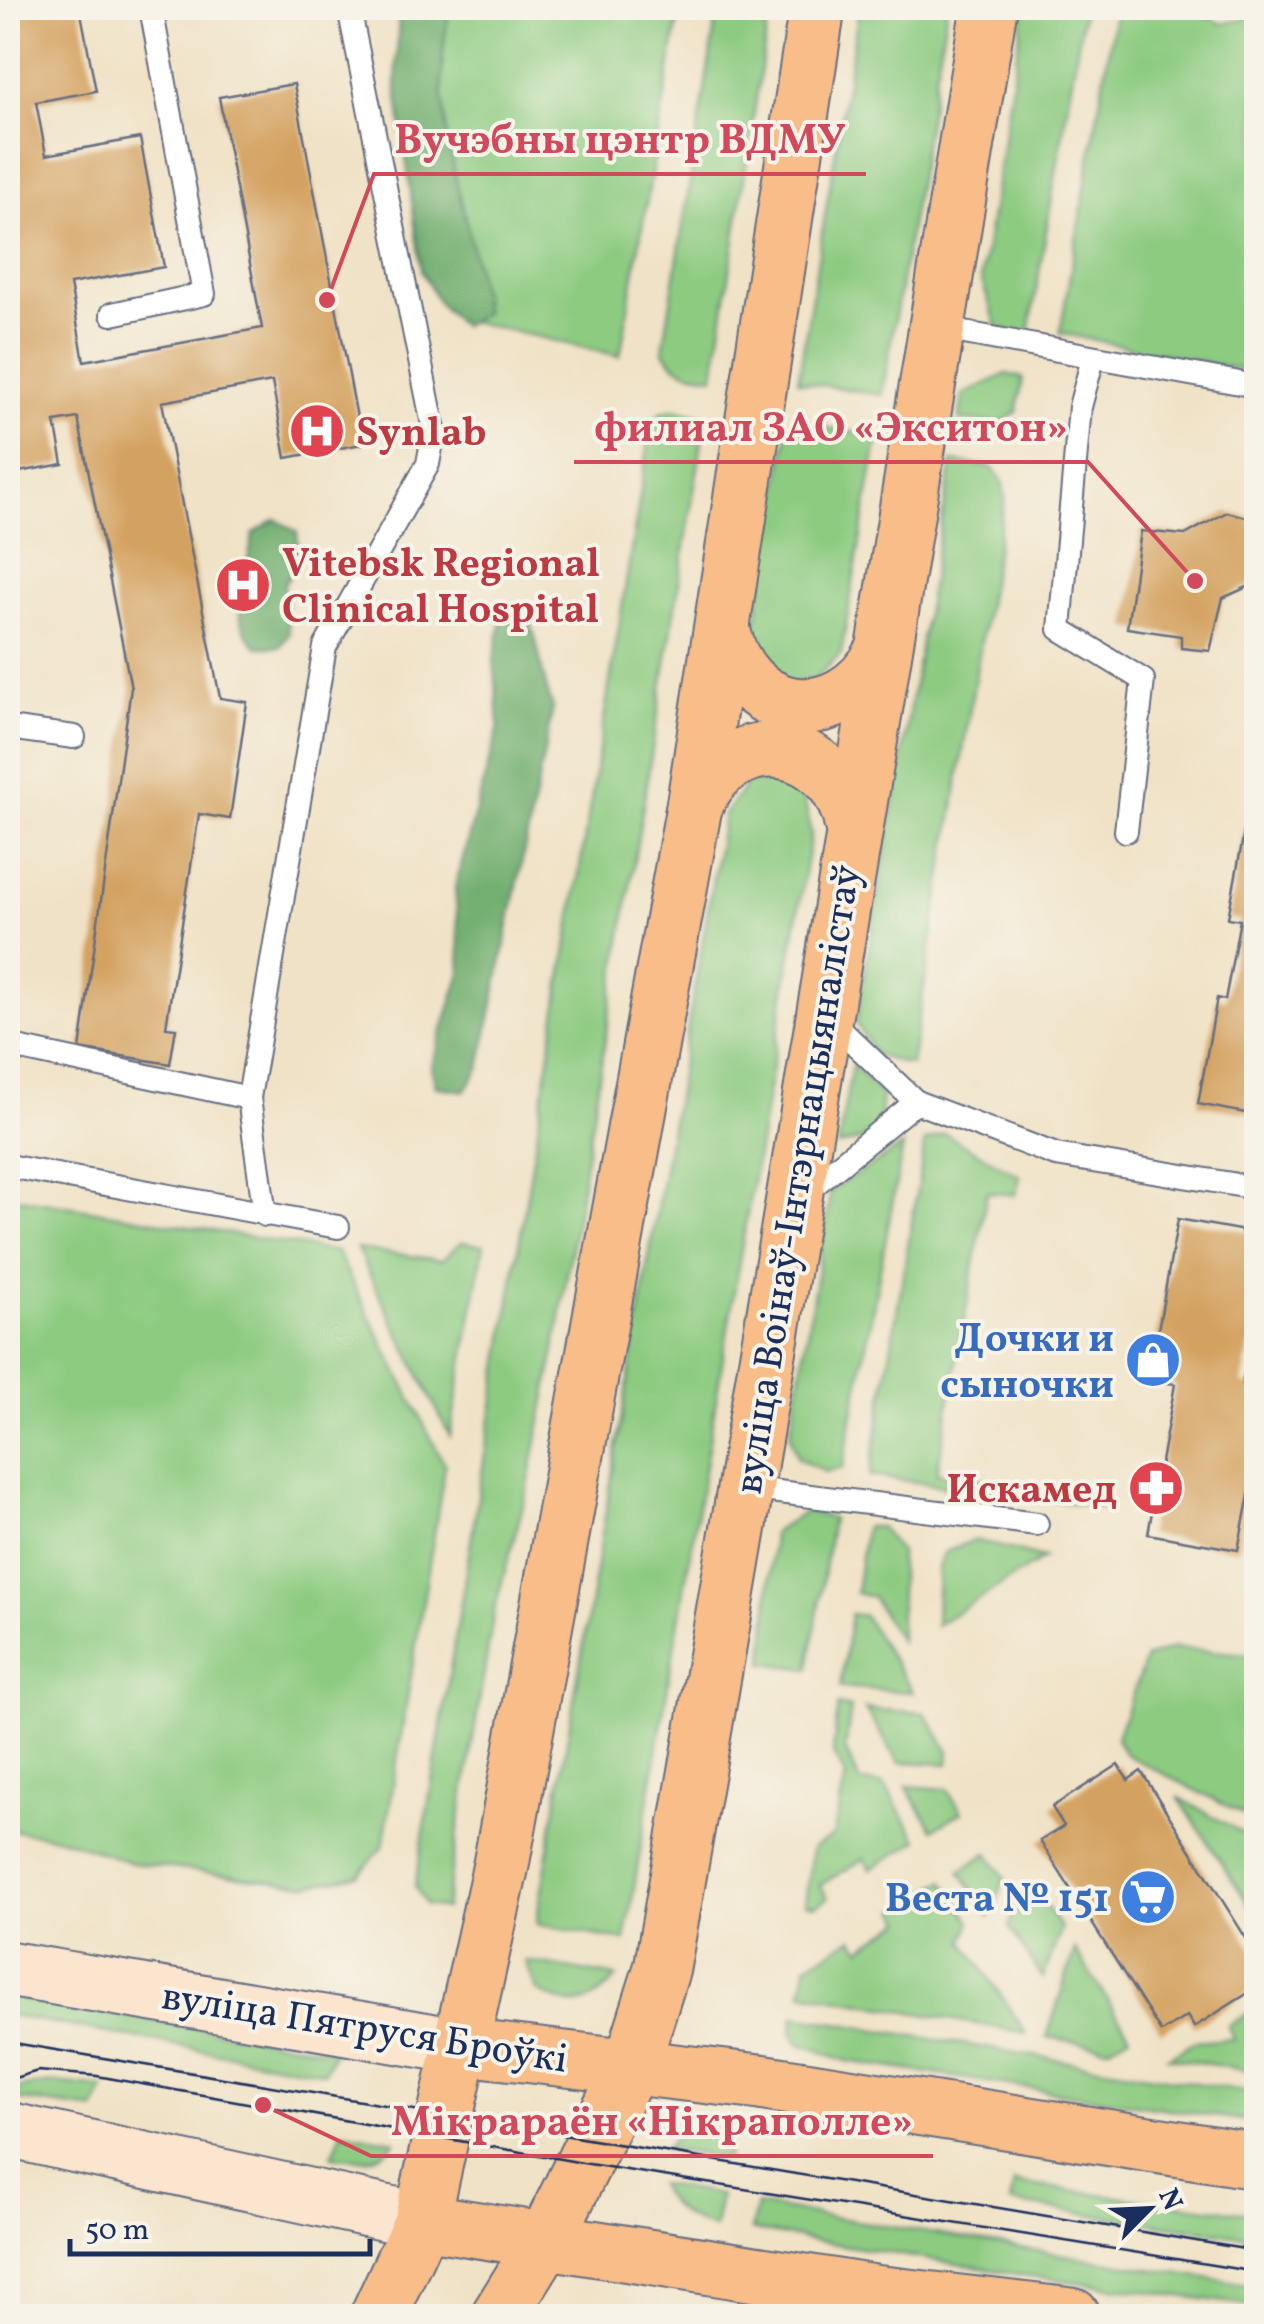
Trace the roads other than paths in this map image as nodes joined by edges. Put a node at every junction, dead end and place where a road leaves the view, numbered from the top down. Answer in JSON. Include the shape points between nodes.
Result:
{"nodes":[{"id":1,"x":152,"y":8,"type":"edge"},
{"id":2,"x":348,"y":8,"type":"edge"},
{"id":3,"x":817,"y":8,"type":"edge"},
{"id":4,"x":989,"y":8,"type":"edge"},
{"id":5,"x":112,"y":314,"type":"dead end"},
{"id":6,"x":936,"y":328,"type":"junction"},
{"id":7,"x":1093,"y":358,"type":"junction"},
{"id":8,"x":1256,"y":386,"type":"edge"},
{"id":9,"x":722,"y":628,"type":"junction"},
{"id":10,"x":882,"y":654,"type":"junction"},
{"id":11,"x":8,"y":728,"type":"edge"},
{"id":12,"x":74,"y":737,"type":"dead end"},
{"id":13,"x":694,"y":808,"type":"junction"},
{"id":14,"x":853,"y":828,"type":"junction"},
{"id":15,"x":1126,"y":831,"type":"dead end"},
{"id":16,"x":826,"y":1017,"type":"junction"},
{"id":17,"x":8,"y":1046,"type":"edge"},
{"id":18,"x":249,"y":1098,"type":"junction"},
{"id":19,"x":916,"y":1102,"type":"junction"},
{"id":20,"x":8,"y":1166,"type":"edge"},
{"id":21,"x":1256,"y":1188,"type":"edge"},
{"id":22,"x":794,"y":1201,"type":"junction"},
{"id":23,"x":265,"y":1215,"type":"junction"},
{"id":24,"x":338,"y":1227,"type":"dead end"},
{"id":25,"x":746,"y":1488,"type":"junction"},
{"id":26,"x":1037,"y":1524,"type":"dead end"},
{"id":27,"x":8,"y":1970,"type":"edge"},
{"id":28,"x":464,"y":2047,"type":"junction"},
{"id":29,"x":632,"y":2064,"type":"junction"},
{"id":30,"x":17,"y":2142,"type":"edge"},
{"id":31,"x":1256,"y":2160,"type":"edge"},
{"id":32,"x":422,"y":2220,"type":"junction"},
{"id":33,"x":546,"y":2240,"type":"junction"},
{"id":34,"x":378,"y":2316,"type":"edge"},
{"id":35,"x":499,"y":2316,"type":"edge"},
{"id":36,"x":1072,"y":2316,"type":"edge"}],
"edges":[{"from":1,"to":5,"type":"lane","via":[[204,294]]},
{"from":2,"to":18,"type":"lane","via":[[434,430],[428,464],[325,647]]},
{"from":3,"to":9,"type":"main road"},
{"from":4,"to":6,"type":"main road","name":"вуліца Воінаў-Інтэрнацыяналістаў"},
{"from":6,"to":7,"type":"lane"},
{"from":6,"to":10,"type":"main road","name":"вуліца Воінаў-Інтэрнацыяналістаў"},
{"from":7,"to":8,"type":"lane"},
{"from":7,"to":15,"type":"lane","via":[[1080,407],[1060,629],[1142,680]]},
{"from":9,"to":10,"type":"main road","via":[[734,667],[783,703],[842,698]]},
{"from":9,"to":13,"type":"main road"},
{"from":10,"to":14,"type":"main road","name":"вуліца Воінаў-Інтэрнацыяналістаў"},
{"from":11,"to":12,"type":"lane"},
{"from":13,"to":14,"type":"main road","via":[[701,790],[728,762],[784,751],[832,777]]},
{"from":13,"to":28,"type":"main road"},
{"from":14,"to":16,"type":"main road","name":"вуліца Воінаў-Інтэрнацыяналістаў"},
{"from":16,"to":19,"type":"lane"},
{"from":16,"to":22,"type":"main road","name":"вуліца Воінаў-Інтэрнацыяналістаў"},
{"from":17,"to":18,"type":"lane"},
{"from":18,"to":23,"type":"lane"},
{"from":19,"to":21,"type":"lane","via":[[1056,1156]]},
{"from":19,"to":22,"type":"lane"},
{"from":20,"to":23,"type":"lane"},
{"from":22,"to":25,"type":"main road","name":"вуліца Воінаў-Інтэрнацыяналістаў"},
{"from":23,"to":24,"type":"lane"},
{"from":25,"to":26,"type":"lane"},
{"from":25,"to":29,"type":"main road","name":"вуліца Воінаў-Інтэрнацыяналістаў","via":[[662,1968]]},
{"from":27,"to":28,"type":"main road","name":"вуліца Пятруся Броўкі"},
{"from":28,"to":29,"type":"main road","name":"вуліца Пятруся Броўкі"},
{"from":28,"to":32,"type":"main road"},
{"from":29,"to":31,"type":"main road","name":"вуліца Пятруся Броўкі"},
{"from":29,"to":33,"type":"main road","name":"вуліца Воінаў-Інтэрнацыяналістаў"},
{"from":30,"to":32,"type":"main road"},
{"from":32,"to":33,"type":"main road"},
{"from":32,"to":34,"type":"main road"},
{"from":33,"to":35,"type":"main road","name":"вуліца Воінаў-Інтэрнацыяналістаў"},
{"from":33,"to":36,"type":"main road","via":[[874,2293]]}]}
